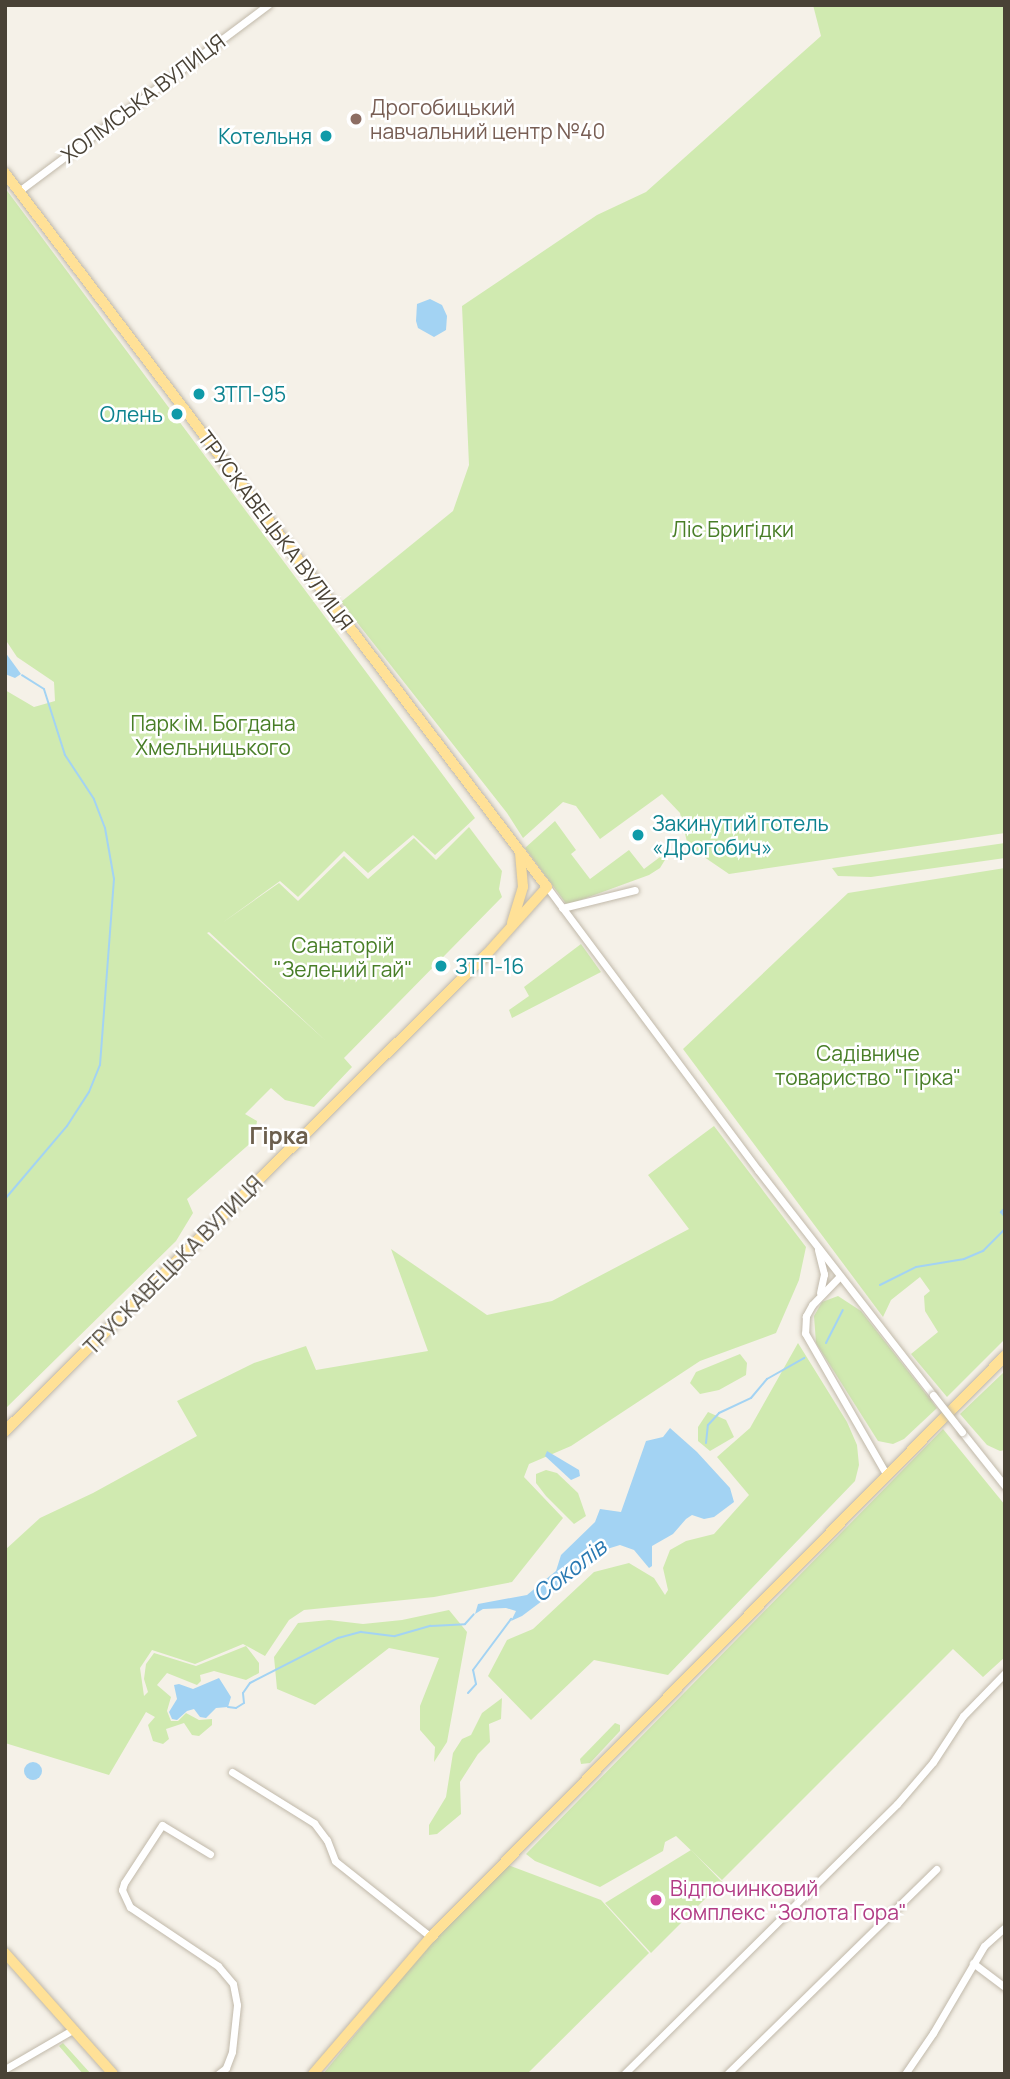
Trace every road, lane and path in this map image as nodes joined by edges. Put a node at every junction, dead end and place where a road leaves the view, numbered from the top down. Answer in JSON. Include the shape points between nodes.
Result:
{"nodes":[{"id":1,"x":268,"y":5,"type":"edge"},
{"id":2,"x":5,"y":173,"type":"edge"},
{"id":3,"x":19,"y":191,"type":"junction"},
{"id":4,"x":519,"y":849,"type":"junction"},
{"id":5,"x":547,"y":887,"type":"junction"},
{"id":6,"x":635,"y":890,"type":"dead end"},
{"id":7,"x":562,"y":908,"type":"junction"},
{"id":8,"x":507,"y":933,"type":"junction"},
{"id":9,"x":815,"y":1243,"type":"junction"},
{"id":10,"x":840,"y":1276,"type":"junction"},
{"id":11,"x":820,"y":1293,"type":"junction"},
{"id":12,"x":1005,"y":1356,"type":"edge"},
{"id":13,"x":5,"y":1431,"type":"edge"},
{"id":14,"x":886,"y":1474,"type":"junction"},
{"id":15,"x":1003,"y":1481,"type":"edge"},
{"id":16,"x":1005,"y":1672,"type":"edge"},
{"id":17,"x":232,"y":1772,"type":"dead end"},
{"id":18,"x":210,"y":1854,"type":"dead end"},
{"id":19,"x":936,"y":1869,"type":"dead end"},
{"id":20,"x":1005,"y":1927,"type":"edge"},
{"id":21,"x":430,"y":1937,"type":"junction"},
{"id":22,"x":5,"y":1953,"type":"edge"},
{"id":23,"x":973,"y":1963,"type":"junction"},
{"id":24,"x":1005,"y":1987,"type":"edge"},
{"id":25,"x":74,"y":2029,"type":"junction"},
{"id":26,"x":5,"y":2069,"type":"edge"},
{"id":27,"x":113,"y":2074,"type":"edge"},
{"id":28,"x":218,"y":2074,"type":"edge"},
{"id":29,"x":313,"y":2074,"type":"edge"},
{"id":30,"x":624,"y":2074,"type":"edge"},
{"id":31,"x":727,"y":2074,"type":"edge"},
{"id":32,"x":905,"y":2074,"type":"edge"}],
"edges":[{"from":1,"to":3,"type":"street","name":"ХОЛМСЬКА ВУЛИЦЯ"},
{"from":2,"to":3,"type":"main road","name":"ТРУСКАВЕЦЬКА ВУЛИЦЯ"},
{"from":3,"to":4,"type":"main road","name":"ТРУСКАВЕЦЬКА ВУЛИЦЯ"},
{"from":4,"to":5,"type":"main road","name":"ТРУСКАВЕЦЬКА ВУЛИЦЯ"},
{"from":4,"to":8,"type":"main road","via":[[523,887]]},
{"from":5,"to":7,"type":"street","name":"ТРУСКАВЕЦЬКА ВУЛИЦЯ"},
{"from":5,"to":8,"type":"main road","name":"ТРУСКАВЕЦЬКА ВУЛИЦЯ"},
{"from":6,"to":7,"type":"street"},
{"from":7,"to":9,"type":"street","name":"ТРУСКАВЕЦЬКА ВУЛИЦЯ"},
{"from":8,"to":13,"type":"main road","name":"ТРУСКАВЕЦЬКА ВУЛИЦЯ"},
{"from":9,"to":10,"type":"street","name":"ТРУСКАВЕЦЬКА ВУЛИЦЯ"},
{"from":9,"to":11,"type":"street","via":[[824,1274]]},
{"from":10,"to":11,"type":"street"},
{"from":10,"to":15,"type":"street","name":"ТРУСКАВЕЦЬКА ВУЛИЦЯ","bridge":true},
{"from":11,"to":14,"type":"street","via":[[806,1316],[805,1334]]},
{"from":12,"to":14,"type":"main road"},
{"from":14,"to":21,"type":"main road"},
{"from":16,"to":30,"type":"street","via":[[963,1716],[933,1762],[897,1804]]},
{"from":17,"to":21,"type":"street","via":[[314,1823],[341,1868]]},
{"from":18,"to":28,"type":"street","via":[[162,1825],[124,1883],[126,1902],[218,1966],[233,1984],[237,2005],[232,2052],[226,2068]]},
{"from":19,"to":31,"type":"street"},
{"from":20,"to":23,"type":"street"},
{"from":21,"to":29,"type":"main road"},
{"from":22,"to":25,"type":"main road"},
{"from":23,"to":24,"type":"street"},
{"from":23,"to":32,"type":"street"},
{"from":25,"to":26,"type":"street"},
{"from":25,"to":27,"type":"main road"}]}
